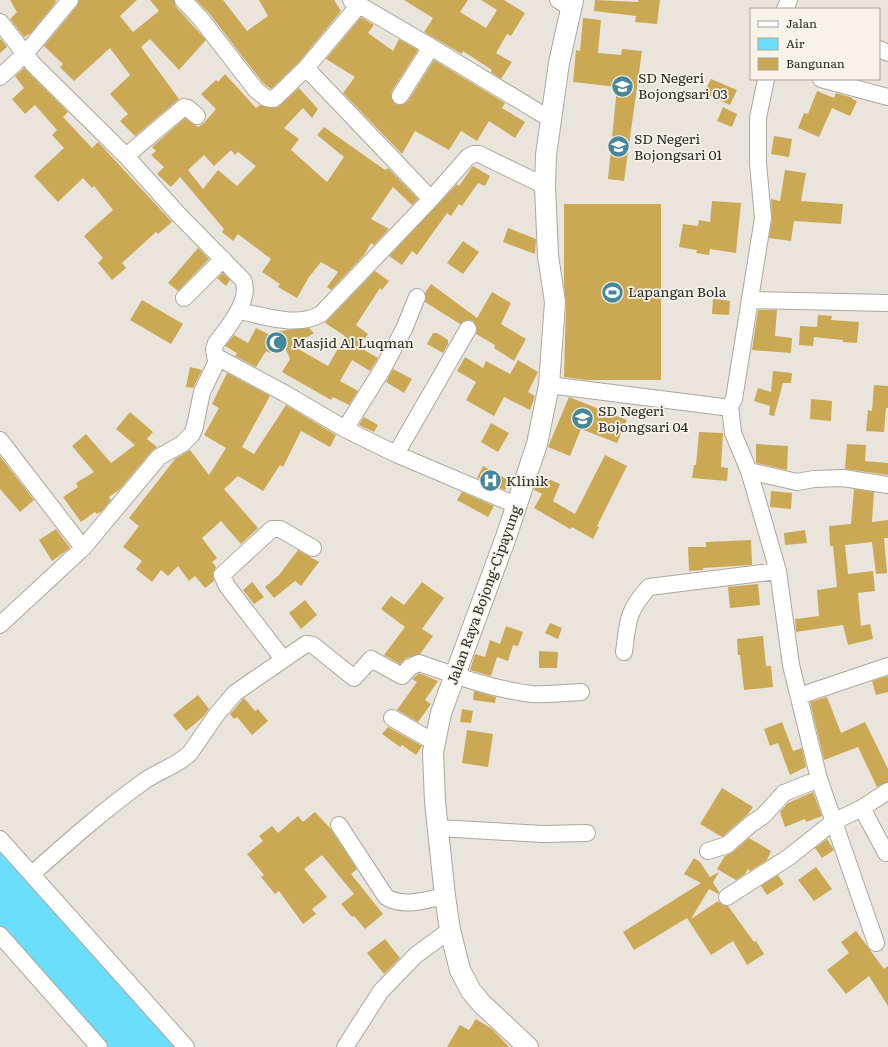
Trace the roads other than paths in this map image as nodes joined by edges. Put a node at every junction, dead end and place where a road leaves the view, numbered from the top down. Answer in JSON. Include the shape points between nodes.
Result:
{"nodes":[{"id":1,"x":70,"y":0,"type":"edge"},
{"id":2,"x":183,"y":0,"type":"edge"},
{"id":3,"x":355,"y":3,"type":"edge"},
{"id":4,"x":567,"y":3,"type":"edge"},
{"id":5,"x":0,"y":22,"type":"edge"},
{"id":6,"x":431,"y":46,"type":"junction"},
{"id":7,"x":26,"y":53,"type":"junction"},
{"id":8,"x":306,"y":68,"type":"junction"},
{"id":9,"x":0,"y":77,"type":"edge"},
{"id":10,"x":766,"y":80,"type":"edge"},
{"id":11,"x":827,"y":80,"type":"edge"},
{"id":12,"x":840,"y":82,"type":"edge"},
{"id":13,"x":400,"y":96,"type":"dead end"},
{"id":14,"x":888,"y":97,"type":"edge"},
{"id":15,"x":197,"y":116,"type":"dead end"},
{"id":16,"x":550,"y":119,"type":"junction"},
{"id":17,"x":126,"y":156,"type":"junction"},
{"id":18,"x":545,"y":186,"type":"junction"},
{"id":19,"x":431,"y":199,"type":"junction"},
{"id":20,"x":223,"y":260,"type":"junction"},
{"id":21,"x":417,"y":297,"type":"dead end"},
{"id":22,"x":184,"y":298,"type":"dead end"},
{"id":23,"x":750,"y":300,"type":"junction"},
{"id":24,"x":888,"y":303,"type":"edge"},
{"id":25,"x":239,"y":311,"type":"junction"},
{"id":26,"x":468,"y":328,"type":"dead end"},
{"id":27,"x":218,"y":359,"type":"junction"},
{"id":28,"x":549,"y":384,"type":"junction"},
{"id":29,"x":730,"y":406,"type":"junction"},
{"id":30,"x":345,"y":429,"type":"junction"},
{"id":31,"x":0,"y":440,"type":"edge"},
{"id":32,"x":396,"y":454,"type":"junction"},
{"id":33,"x":749,"y":471,"type":"junction"},
{"id":34,"x":888,"y":485,"type":"edge"},
{"id":35,"x":516,"y":504,"type":"junction"},
{"id":36,"x":83,"y":548,"type":"junction"},
{"id":37,"x":313,"y":548,"type":"dead end"},
{"id":38,"x":778,"y":571,"type":"junction"},
{"id":39,"x":0,"y":625,"type":"edge"},
{"id":40,"x":624,"y":652,"type":"dead end"},
{"id":41,"x":283,"y":659,"type":"junction"},
{"id":42,"x":888,"y":666,"type":"edge"},
{"id":43,"x":455,"y":676,"type":"junction"},
{"id":44,"x":582,"y":692,"type":"dead end"},
{"id":45,"x":799,"y":696,"type":"junction"},
{"id":46,"x":392,"y":718,"type":"dead end"},
{"id":47,"x":434,"y":742,"type":"junction"},
{"id":48,"x":819,"y":779,"type":"junction"},
{"id":49,"x":888,"y":791,"type":"edge"},
{"id":50,"x":862,"y":808,"type":"junction"},
{"id":51,"x":833,"y":822,"type":"junction"},
{"id":52,"x":339,"y":825,"type":"dead end"},
{"id":53,"x":438,"y":828,"type":"junction"},
{"id":54,"x":587,"y":833,"type":"dead end"},
{"id":55,"x":0,"y":839,"type":"edge"},
{"id":56,"x":708,"y":850,"type":"dead end"},
{"id":57,"x":886,"y":853,"type":"dead end"},
{"id":58,"x":32,"y":874,"type":"junction"},
{"id":59,"x":445,"y":896,"type":"junction"},
{"id":60,"x":727,"y":897,"type":"dead end"},
{"id":61,"x":450,"y":930,"type":"junction"},
{"id":62,"x":0,"y":935,"type":"edge"},
{"id":63,"x":876,"y":943,"type":"dead end"},
{"id":64,"x":99,"y":1047,"type":"edge"},
{"id":65,"x":186,"y":1047,"type":"edge"},
{"id":66,"x":345,"y":1047,"type":"edge"},
{"id":67,"x":528,"y":1047,"type":"edge"}],
"edges":[{"from":1,"to":7,"type":"street"},
{"from":2,"to":8,"type":"street","via":[[222,45],[246,79],[266,98],[276,97]]},
{"from":3,"to":6,"type":"street"},
{"from":3,"to":8,"type":"street"},
{"from":4,"to":16,"type":"street","name":"Jalan Raya Bojong-Cipayung"},
{"from":5,"to":7,"type":"street"},
{"from":6,"to":13,"type":"street"},
{"from":6,"to":16,"type":"street"},
{"from":7,"to":9,"type":"street"},
{"from":7,"to":17,"type":"street","via":[[33,64]]},
{"from":8,"to":19,"type":"street"},
{"from":10,"to":23,"type":"street","via":[[758,118],[758,163],[763,218]]},
{"from":11,"to":12,"type":"street"},
{"from":12,"to":14,"type":"street"},
{"from":15,"to":17,"type":"street","via":[[188,108],[184,108]]},
{"from":16,"to":18,"type":"street","name":"Jalan Raya Bojong-Cipayung"},
{"from":17,"to":20,"type":"street"},
{"from":18,"to":19,"type":"street","via":[[479,154],[474,154],[468,157]]},
{"from":18,"to":28,"type":"street","name":"Jalan Raya Bojong-Cipayung","via":[[548,256],[555,302]]},
{"from":19,"to":25,"type":"street","via":[[322,314],[312,319],[285,321]]},
{"from":20,"to":22,"type":"street"},
{"from":20,"to":25,"type":"street","via":[[245,284]]},
{"from":21,"to":30,"type":"street","via":[[404,329],[382,370]]},
{"from":23,"to":24,"type":"street"},
{"from":23,"to":29,"type":"street","via":[[734,399]]},
{"from":25,"to":27,"type":"street","via":[[214,349]]},
{"from":26,"to":32,"type":"street"},
{"from":27,"to":30,"type":"street","via":[[284,393]]},
{"from":27,"to":36,"type":"street","via":[[205,383],[192,434],[182,444],[159,457]]},
{"from":28,"to":29,"type":"street"},
{"from":28,"to":35,"type":"street","name":"Jalan Raya Bojong-Cipayung","via":[[537,444]]},
{"from":29,"to":33,"type":"street","via":[[733,433]]},
{"from":30,"to":32,"type":"street"},
{"from":31,"to":36,"type":"street"},
{"from":32,"to":35,"type":"street"},
{"from":33,"to":34,"type":"street","via":[[797,482],[843,478]]},
{"from":33,"to":38,"type":"street"},
{"from":35,"to":43,"type":"street","name":"Jalan Raya Bojong-Cipayung"},
{"from":36,"to":39,"type":"street"},
{"from":37,"to":41,"type":"street","via":[[280,529],[272,529],[222,575],[227,586]]},
{"from":38,"to":40,"type":"street","via":[[649,587],[636,602],[628,619]]},
{"from":38,"to":45,"type":"street","via":[[787,644]]},
{"from":41,"to":43,"type":"street","via":[[309,643],[354,678],[371,660],[402,676],[410,667],[419,663]]},
{"from":41,"to":58,"type":"street","via":[[230,698],[183,760],[140,784],[79,832]]},
{"from":42,"to":45,"type":"street"},
{"from":43,"to":44,"type":"street","via":[[526,693]]},
{"from":43,"to":47,"type":"street","name":"Jalan Raya Bojong-Cipayung","via":[[441,713]]},
{"from":45,"to":48,"type":"street"},
{"from":46,"to":47,"type":"street"},
{"from":47,"to":53,"type":"street","name":"Jalan Raya Bojong-Cipayung","via":[[433,765]]},
{"from":48,"to":51,"type":"street"},
{"from":48,"to":56,"type":"street","via":[[784,793],[763,816],[727,845]]},
{"from":49,"to":50,"type":"street"},
{"from":50,"to":51,"type":"street"},
{"from":50,"to":57,"type":"street"},
{"from":51,"to":60,"type":"street","via":[[789,857]]},
{"from":51,"to":63,"type":"street"},
{"from":52,"to":59,"type":"street","via":[[386,897],[393,901],[408,903]]},
{"from":53,"to":54,"type":"street","via":[[543,834]]},
{"from":53,"to":59,"type":"street","name":"Jalan Raya Bojong-Cipayung"},
{"from":55,"to":58,"type":"street"},
{"from":58,"to":65,"type":"street"},
{"from":59,"to":61,"type":"street","name":"Jalan Raya Bojong-Cipayung"},
{"from":61,"to":66,"type":"street","via":[[416,955],[382,991]]},
{"from":61,"to":67,"type":"street","name":"Jalan Raya Bojong-Cipayung","via":[[460,970],[471,991]]},
{"from":62,"to":64,"type":"street"}]}
